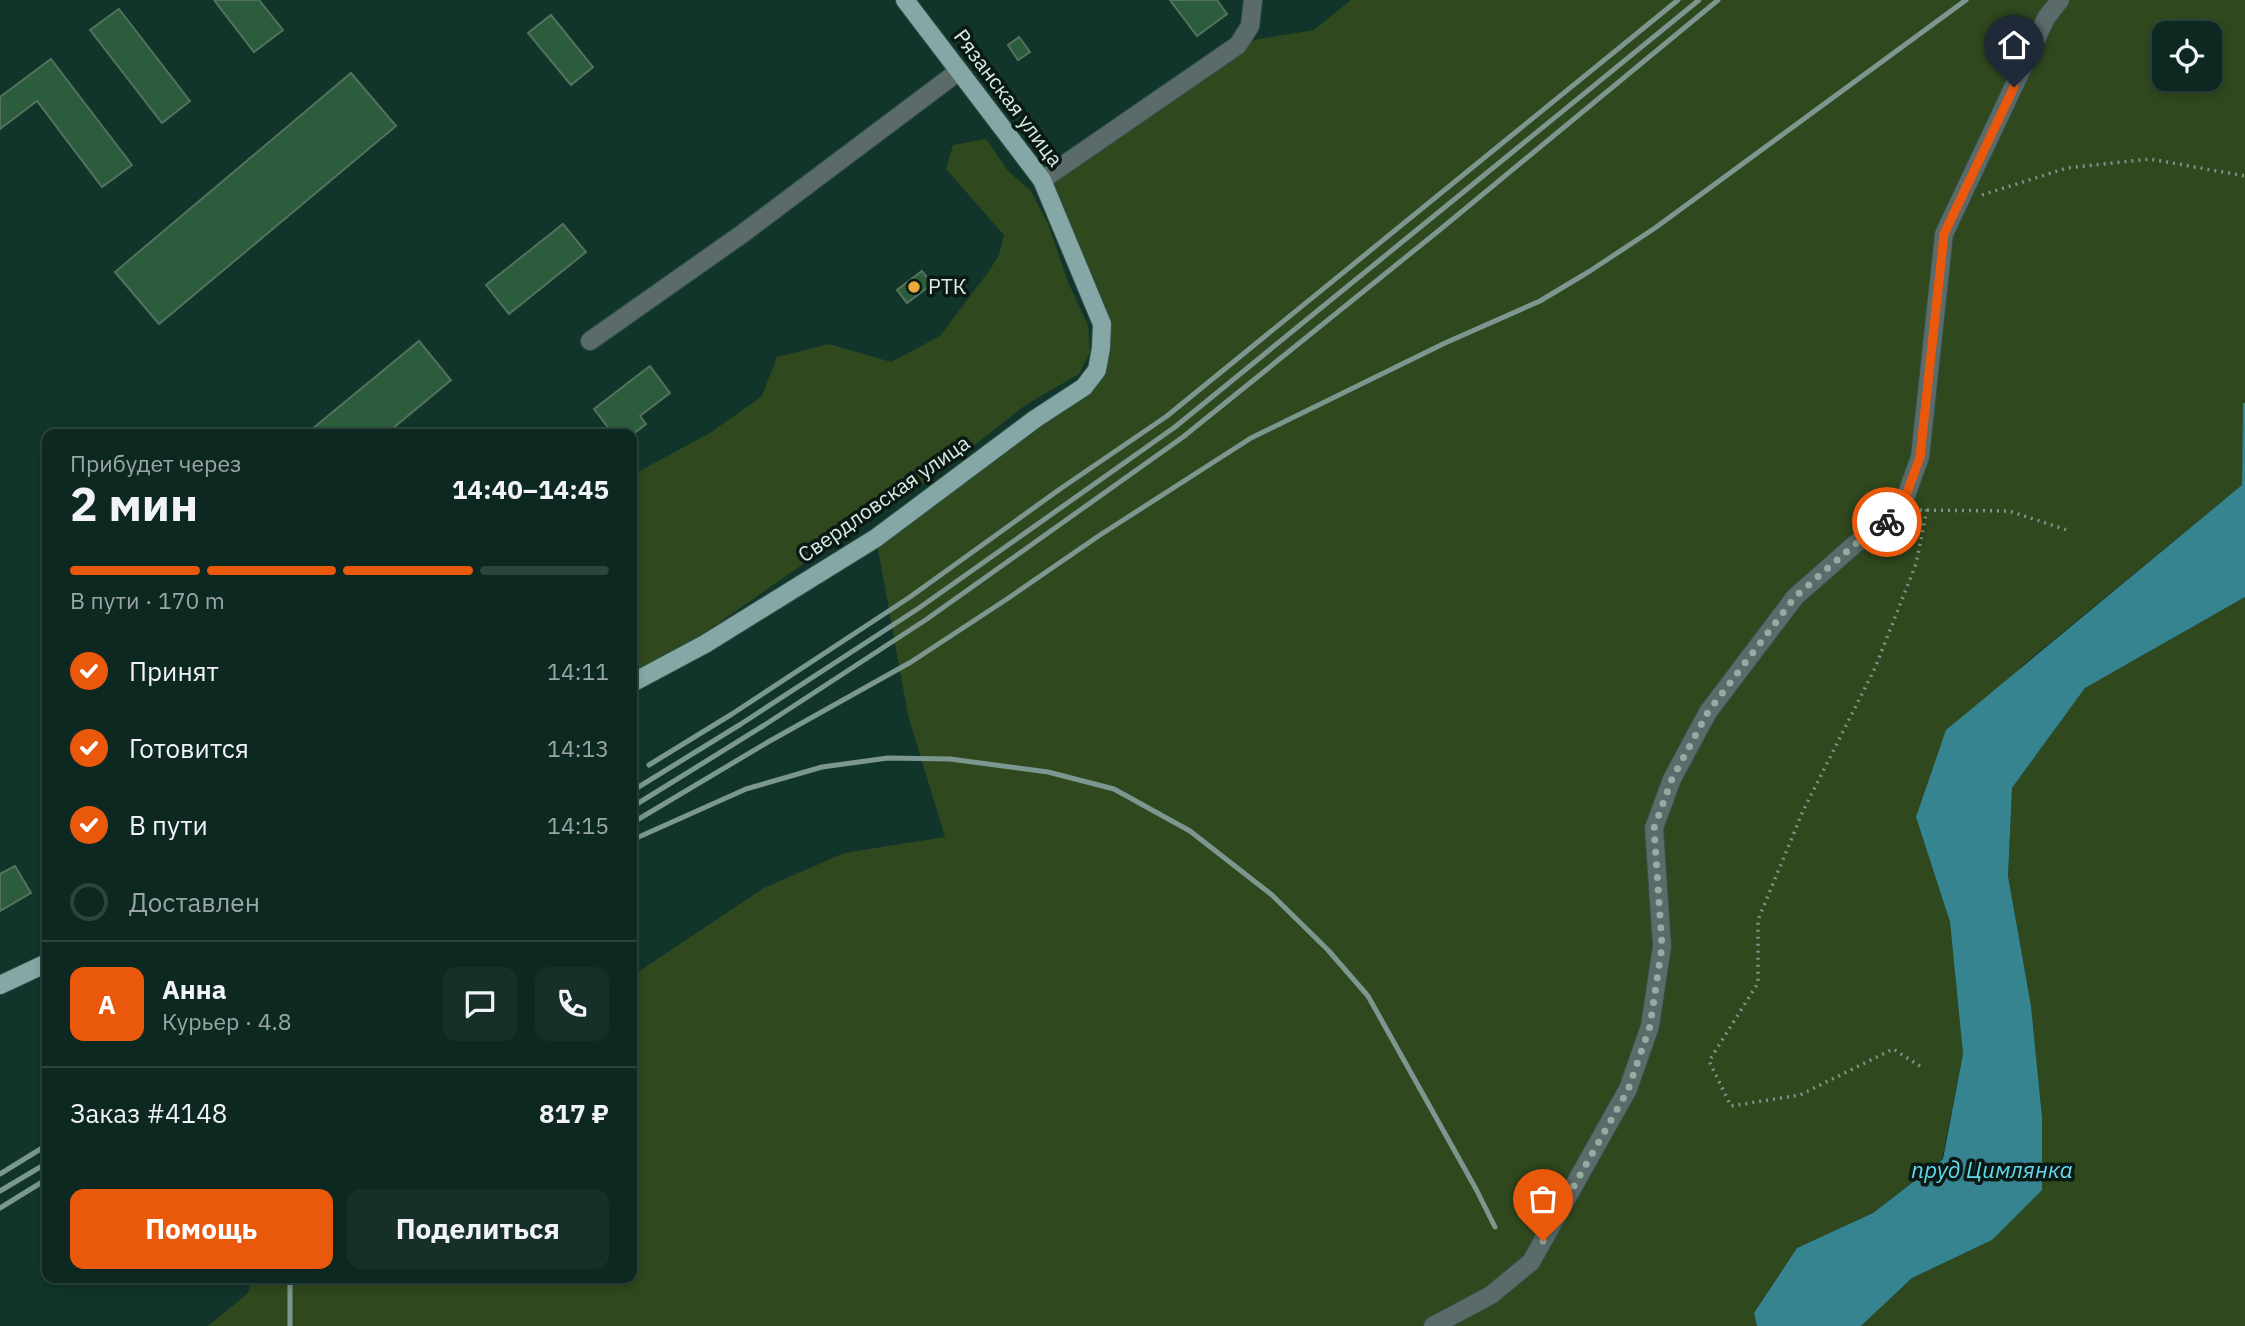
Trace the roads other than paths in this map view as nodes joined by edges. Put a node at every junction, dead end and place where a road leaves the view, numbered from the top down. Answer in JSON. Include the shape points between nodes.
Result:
{"nodes":[{"id":1,"x":905,"y":0,"type":"edge"},
{"id":2,"x":1253,"y":0,"type":"edge"},
{"id":3,"x":2060,"y":0,"type":"edge"},
{"id":4,"x":959,"y":71,"type":"junction"},
{"id":5,"x":1042,"y":180,"type":"junction"},
{"id":6,"x":590,"y":341,"type":"dead end"},
{"id":7,"x":1101,"y":348,"type":"joint"},
{"id":8,"x":637,"y":680,"type":"edge"},
{"id":9,"x":42,"y":965,"type":"edge"},
{"id":10,"x":0,"y":985,"type":"edge"},
{"id":11,"x":1433,"y":1326,"type":"edge"}],
"edges":[{"from":1,"to":4,"type":"main road","name":"Рязанская улица"},
{"from":2,"to":5,"type":"street","via":[[1251,26],[1238,45]]},
{"from":3,"to":11,"type":"street","via":[[2046,18],[1944,234],[1920,457],[1900,512],[1795,597],[1708,712],[1672,779],[1654,828],[1662,946],[1650,1026],[1628,1090],[1531,1262],[1491,1295]]},
{"from":4,"to":5,"type":"main road","name":"Рязанская улица"},
{"from":4,"to":6,"type":"street"},
{"from":5,"to":7,"type":"main road","name":"Рязанская улица","via":[[1102,324]]},
{"from":7,"to":8,"type":"main road","name":"Свердловская улица","via":[[1097,370],[1084,387],[876,538],[705,644]]},
{"from":9,"to":10,"type":"main road"}]}
